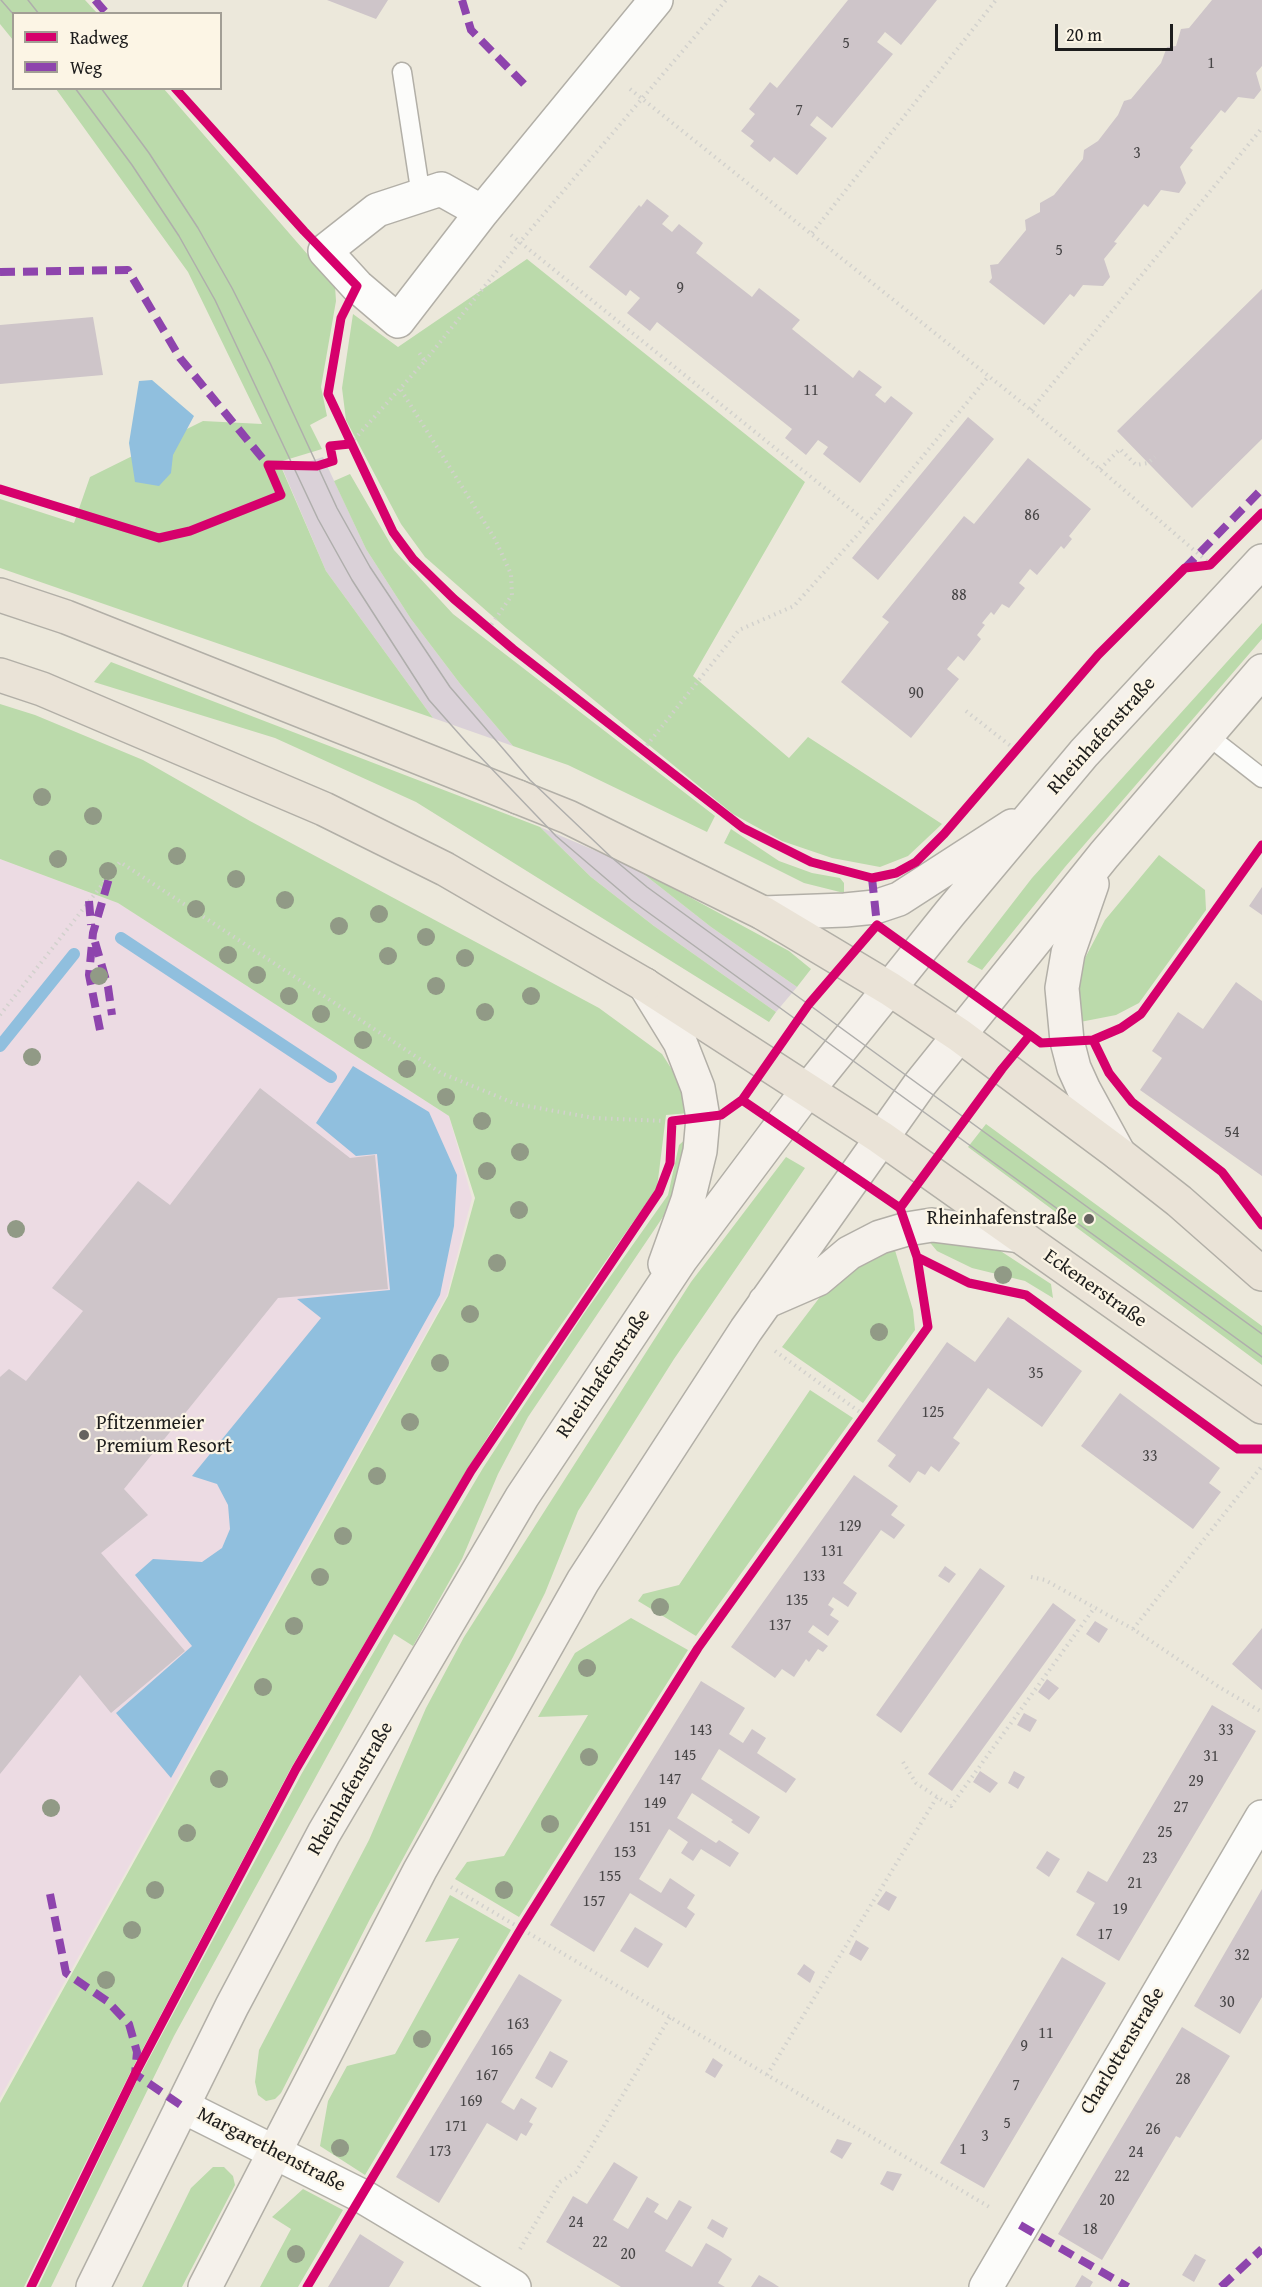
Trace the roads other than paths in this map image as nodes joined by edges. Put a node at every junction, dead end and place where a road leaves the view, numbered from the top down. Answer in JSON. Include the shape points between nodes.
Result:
{"nodes":[{"id":1,"x":656,"y":0,"type":"edge"},
{"id":2,"x":402,"y":72,"type":"dead end"},
{"id":3,"x":421,"y":196,"type":"junction"},
{"id":4,"x":482,"y":212,"type":"junction"},
{"id":5,"x":1262,"y":561,"type":"edge"},
{"id":6,"x":0,"y":595,"type":"edge"},
{"id":7,"x":1262,"y":671,"type":"edge"},
{"id":8,"x":0,"y":675,"type":"edge"},
{"id":9,"x":1207,"y":735,"type":"junction"},
{"id":10,"x":1262,"y":778,"type":"edge"},
{"id":11,"x":1034,"y":813,"type":"junction"},
{"id":12,"x":1104,"y":855,"type":"junction"},
{"id":13,"x":763,"y":913,"type":"junction"},
{"id":14,"x":645,"y":985,"type":"junction"},
{"id":15,"x":890,"y":989,"type":"junction"},
{"id":16,"x":959,"y":1035,"type":"junction"},
{"id":17,"x":807,"y":1091,"type":"junction"},
{"id":18,"x":880,"y":1137,"type":"junction"},
{"id":19,"x":1119,"y":1154,"type":"junction"},
{"id":20,"x":1020,"y":1236,"type":"junction"},
{"id":21,"x":1262,"y":1274,"type":"edge"},
{"id":22,"x":765,"y":1302,"type":"junction"},
{"id":23,"x":651,"y":1304,"type":"junction"},
{"id":24,"x":1262,"y":1407,"type":"edge"},
{"id":25,"x":1262,"y":1817,"type":"edge"},
{"id":26,"x":182,"y":2106,"type":"junction"},
{"id":27,"x":274,"y":2151,"type":"junction"},
{"id":28,"x":508,"y":2283,"type":"edge"},
{"id":29,"x":93,"y":2287,"type":"edge"},
{"id":30,"x":205,"y":2287,"type":"edge"},
{"id":31,"x":986,"y":2287,"type":"edge"}],
"edges":[{"from":1,"to":4,"type":"street"},
{"from":2,"to":3,"type":"lane"},
{"from":3,"to":4,"type":"street","via":[[441,189]]},
{"from":3,"to":4,"type":"street","via":[[377,210],[325,251],[357,286],[398,321]]},
{"from":5,"to":11,"type":"main road","name":"Rheinhafenstraße","via":[[1084,753]]},
{"from":6,"to":13,"type":"main road","via":[[66,617],[567,817]]},
{"from":7,"to":9,"type":"main road"},
{"from":8,"to":14,"type":"main road","name":"Eckenerstraße","via":[[42,689],[324,809],[445,869]]},
{"from":9,"to":10,"type":"lane"},
{"from":9,"to":12,"type":"main road"},
{"from":11,"to":13,"type":"main road","via":[[899,899],[875,907]]},
{"from":11,"to":15,"type":"main road","name":"Rheinhafenstraße"},
{"from":12,"to":16,"type":"main road"},
{"from":12,"to":19,"type":"main road","via":[[1071,943],[1062,988],[1074,1068]]},
{"from":13,"to":15,"type":"main road"},
{"from":14,"to":17,"type":"main road","name":"Eckenerstraße"},
{"from":14,"to":23,"type":"main road","via":[[680,1042],[698,1088],[703,1118],[688,1200]]},
{"from":15,"to":16,"type":"main road"},
{"from":15,"to":17,"type":"main road","name":"Rheinhafenstraße"},
{"from":16,"to":18,"type":"main road"},
{"from":16,"to":19,"type":"main road"},
{"from":17,"to":18,"type":"main road","name":"Eckenerstraße"},
{"from":17,"to":23,"type":"main road","name":"Rheinhafenstraße"},
{"from":18,"to":20,"type":"main road","name":"Eckenerstraße"},
{"from":18,"to":22,"type":"main road"},
{"from":19,"to":21,"type":"main road"},
{"from":20,"to":22,"type":"main road","via":[[932,1226],[907,1229],[849,1253],[818,1280]]},
{"from":20,"to":24,"type":"main road","name":"Eckenerstraße"},
{"from":22,"to":27,"type":"main road","via":[[583,1581],[420,1870]]},
{"from":23,"to":26,"type":"main road","name":"Rheinhafenstraße","via":[[522,1497],[421,1665],[324,1833]]},
{"from":25,"to":31,"type":"street","name":"Charlottenstraße"},
{"from":26,"to":27,"type":"street","name":"Margarethenstraße"},
{"from":26,"to":29,"type":"main road","name":"Rheinhafenstraße"},
{"from":27,"to":28,"type":"street","name":"Margarethenstraße","via":[[362,2196]]},
{"from":27,"to":30,"type":"main road"}]}
